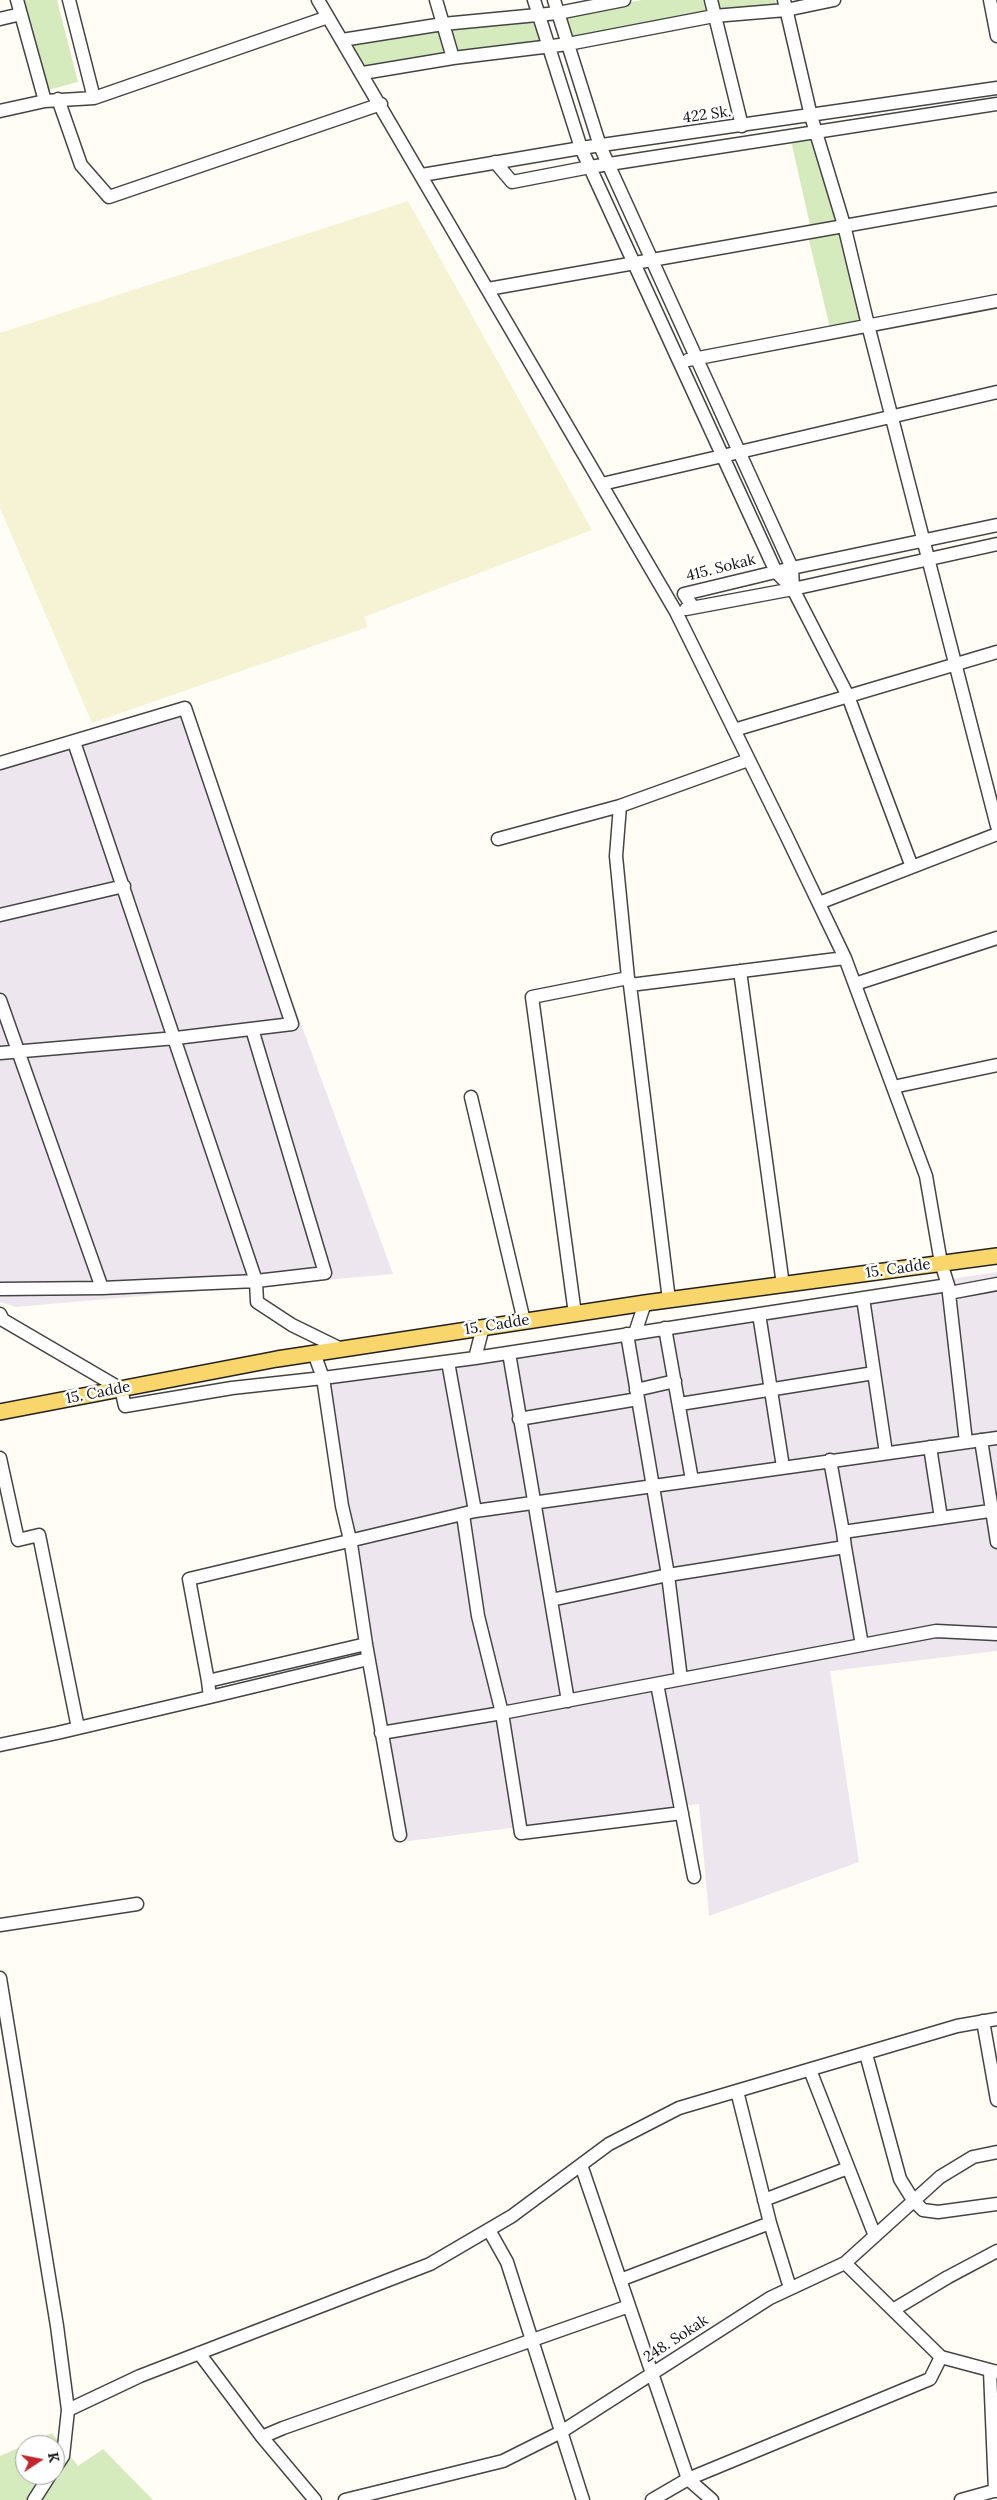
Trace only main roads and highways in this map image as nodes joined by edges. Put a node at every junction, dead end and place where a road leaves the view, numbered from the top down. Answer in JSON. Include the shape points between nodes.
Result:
{"nodes":[{"id":1,"x":997,"y":1256,"type":"edge"},
{"id":2,"x":0,"y":1412,"type":"edge"}],
"edges":[{"from":1,"to":2,"type":"main road","name":"15. Cadde","via":[[645,1303],[341,1349]]}]}
